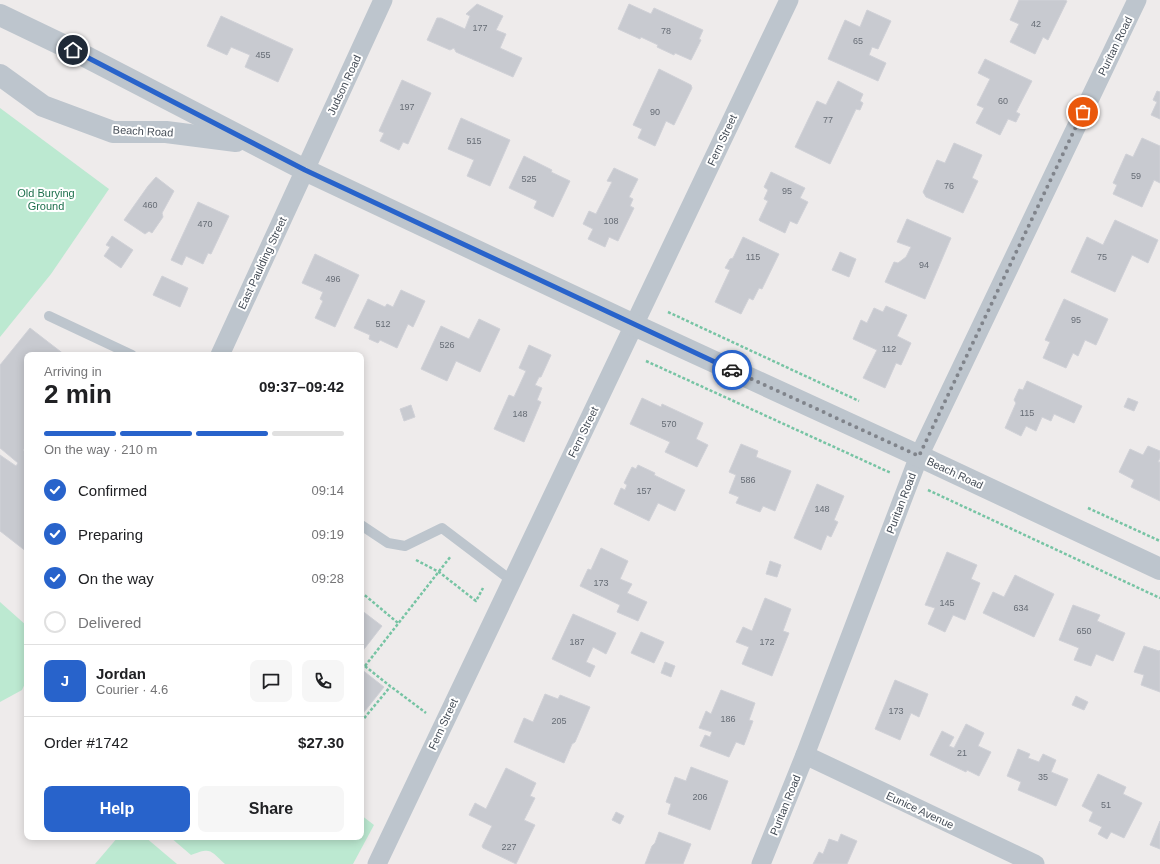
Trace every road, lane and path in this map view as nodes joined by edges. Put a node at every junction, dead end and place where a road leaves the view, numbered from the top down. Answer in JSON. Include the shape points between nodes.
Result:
{"nodes":[{"id":1,"x":383,"y":0,"type":"edge"},
{"id":2,"x":789,"y":0,"type":"edge"},
{"id":3,"x":1137,"y":0,"type":"edge"},
{"id":4,"x":0,"y":15,"type":"edge"},
{"id":5,"x":0,"y":75,"type":"edge"},
{"id":6,"x":251,"y":143,"type":"junction"},
{"id":7,"x":305,"y":170,"type":"junction"},
{"id":8,"x":49,"y":316,"type":"dead end"},
{"id":9,"x":634,"y":325,"type":"junction"},
{"id":10,"x":126,"y":352,"type":"edge"},
{"id":11,"x":221,"y":352,"type":"edge"},
{"id":12,"x":919,"y":456,"type":"junction"},
{"id":13,"x":364,"y":526,"type":"edge"},
{"id":14,"x":461,"y":543,"type":"junction"},
{"id":15,"x":413,"y":559,"type":"dead end"},
{"id":16,"x":495,"y":568,"type":"junction"},
{"id":17,"x":1160,"y":569,"type":"edge"},
{"id":18,"x":439,"y":572,"type":"junction"},
{"id":19,"x":512,"y":580,"type":"junction"},
{"id":20,"x":364,"y":595,"type":"edge"},
{"id":21,"x":398,"y":623,"type":"junction"},
{"id":22,"x":365,"y":666,"type":"joint"},
{"id":23,"x":390,"y":686,"type":"junction"},
{"id":24,"x":364,"y":718,"type":"edge"},
{"id":25,"x":443,"y":725,"type":"junction"},
{"id":26,"x":805,"y":755,"type":"junction"},
{"id":27,"x":377,"y":864,"type":"edge"},
{"id":28,"x":761,"y":864,"type":"edge"},
{"id":29,"x":1036,"y":864,"type":"edge"}],
"edges":[{"from":1,"to":7,"type":"street","name":"Judson Road"},
{"from":2,"to":9,"type":"street","name":"Fern Street"},
{"from":3,"to":12,"type":"street","name":"Puritan Road"},
{"from":4,"to":6,"type":"street","name":"Beach Road"},
{"from":5,"to":6,"type":"street","name":"Beach Road","via":[[43,106],[113,132],[166,132]]},
{"from":6,"to":7,"type":"street","name":"Beach Road"},
{"from":7,"to":9,"type":"street","name":"Beach Road"},
{"from":7,"to":11,"type":"street","name":"East Paulding Street"},
{"from":8,"to":10,"type":"lane"},
{"from":9,"to":12,"type":"street","name":"Beach Road"},
{"from":9,"to":19,"type":"street","name":"Fern Street"},
{"from":12,"to":17,"type":"street","name":"Beach Road"},
{"from":12,"to":26,"type":"street","name":"Puritan Road"},
{"from":13,"to":14,"type":"lane","via":[[388,543],[405,546],[442,528]]},
{"from":14,"to":16,"type":"lane"},
{"from":14,"to":18,"type":"path"},
{"from":15,"to":18,"type":"path"},
{"from":16,"to":18,"type":"path","via":[[476,601]]},
{"from":16,"to":19,"type":"lane"},
{"from":18,"to":21,"type":"path"},
{"from":19,"to":25,"type":"street","name":"Fern Street"},
{"from":20,"to":21,"type":"path"},
{"from":21,"to":22,"type":"path"},
{"from":22,"to":23,"type":"path"},
{"from":23,"to":24,"type":"path"},
{"from":23,"to":25,"type":"path"},
{"from":25,"to":27,"type":"street","name":"Fern Street"},
{"from":26,"to":28,"type":"street","name":"Puritan Road"},
{"from":26,"to":29,"type":"street","name":"Eunice Avenue"}]}
